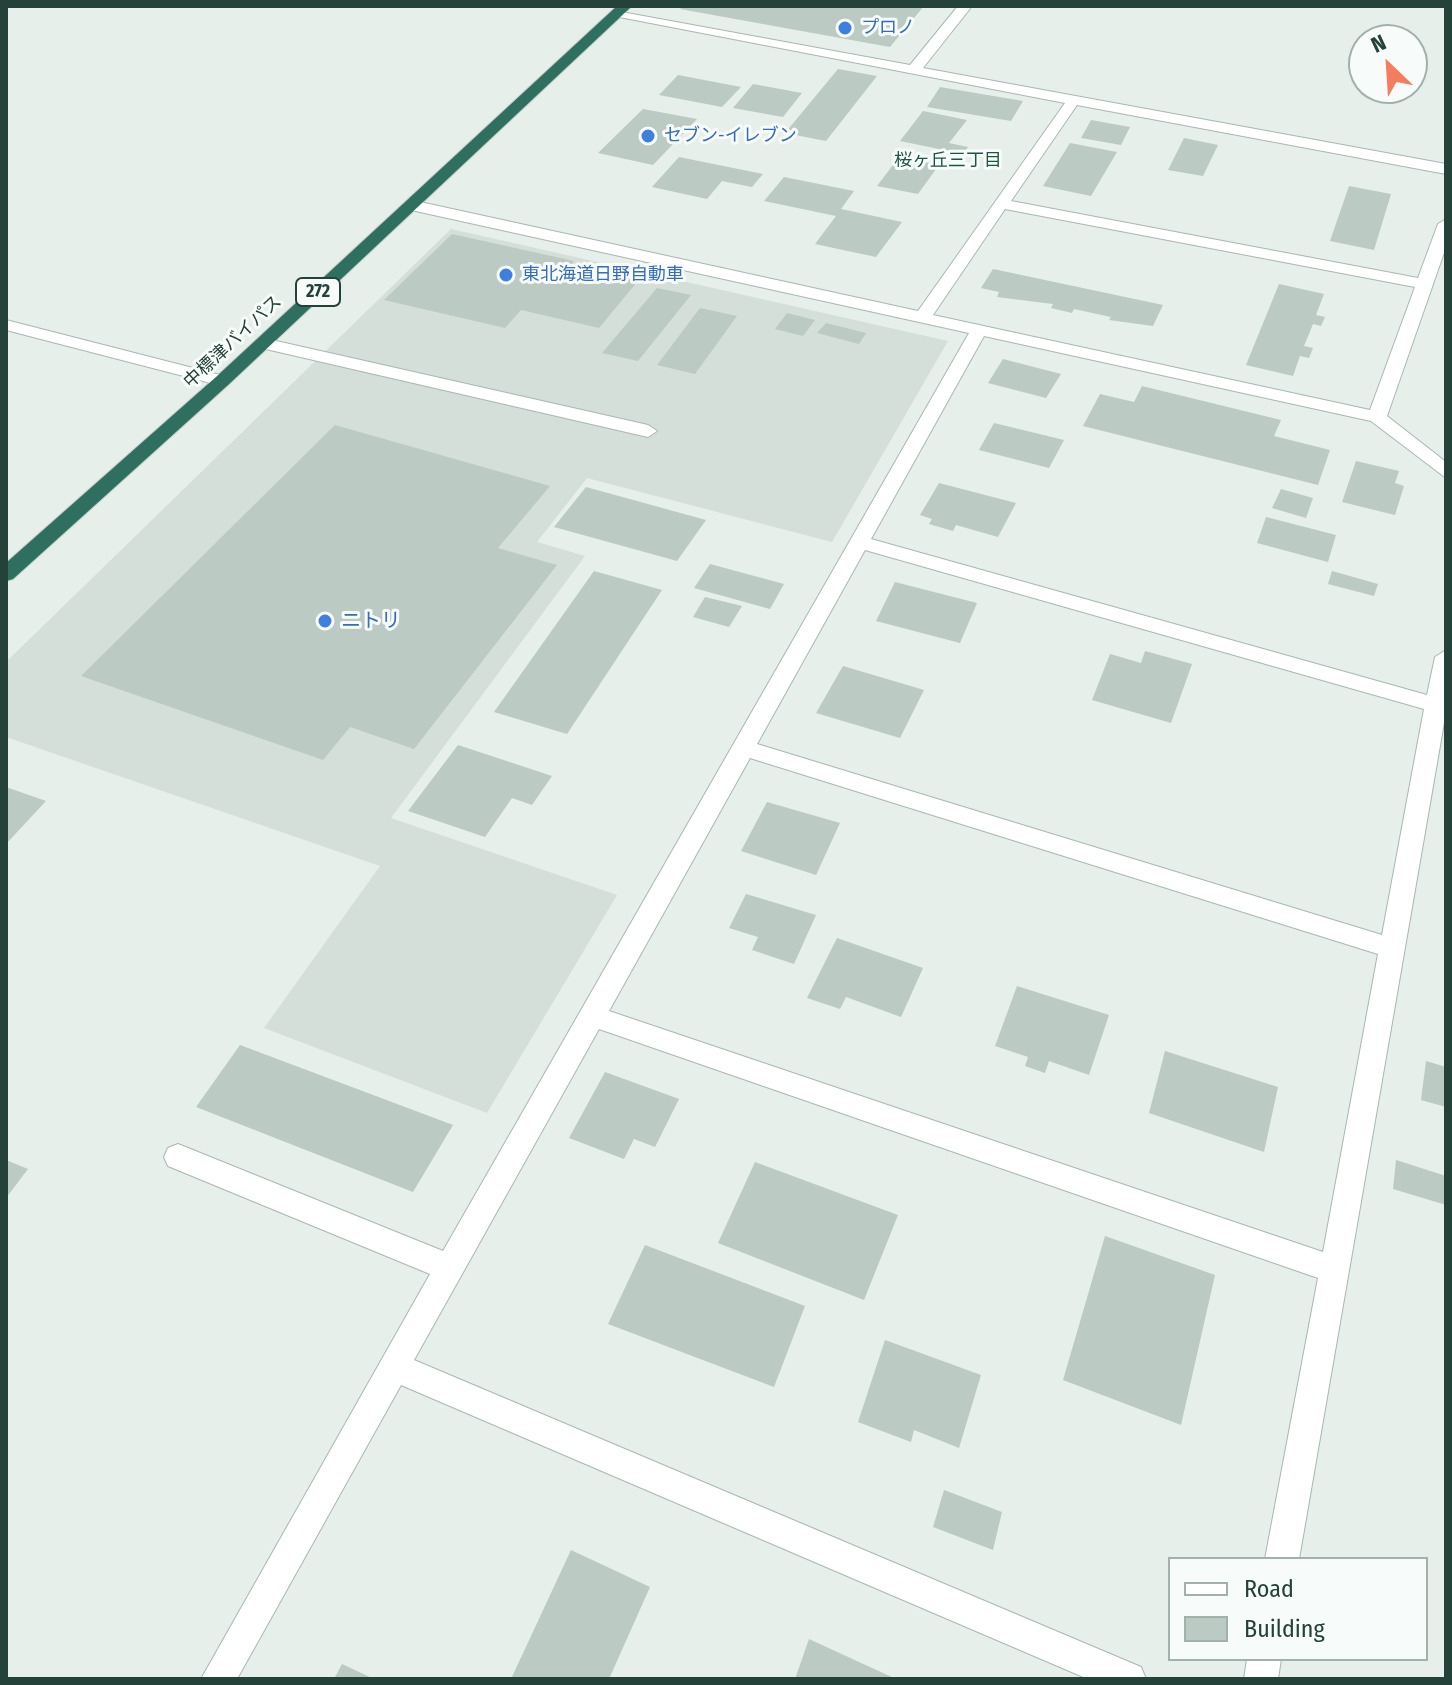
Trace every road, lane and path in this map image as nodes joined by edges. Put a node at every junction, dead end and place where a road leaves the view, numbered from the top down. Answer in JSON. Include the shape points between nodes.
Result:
{"nodes":[{"id":1,"x":965,"y":6,"type":"edge"},
{"id":2,"x":620,"y":11,"type":"edge"},
{"id":3,"x":913,"y":71,"type":"junction"},
{"id":4,"x":1073,"y":101,"type":"junction"},
{"id":5,"x":1446,"y":169,"type":"edge"},
{"id":6,"x":1003,"y":204,"type":"junction"},
{"id":7,"x":411,"y":205,"type":"junction"},
{"id":8,"x":1446,"y":224,"type":"edge"},
{"id":9,"x":1425,"y":284,"type":"junction"},
{"id":10,"x":923,"y":316,"type":"junction"},
{"id":11,"x":6,"y":325,"type":"edge"},
{"id":12,"x":979,"y":330,"type":"junction"},
{"id":13,"x":263,"y":343,"type":"junction"},
{"id":14,"x":222,"y":381,"type":"junction"},
{"id":15,"x":1377,"y":417,"type":"junction"},
{"id":16,"x":648,"y":431,"type":"dead end"},
{"id":17,"x":1446,"y":472,"type":"edge"},
{"id":18,"x":859,"y":542,"type":"junction"},
{"id":19,"x":6,"y":574,"type":"edge"},
{"id":20,"x":1446,"y":657,"type":"edge"},
{"id":21,"x":1436,"y":705,"type":"junction"},
{"id":22,"x":744,"y":748,"type":"junction"},
{"id":23,"x":1392,"y":948,"type":"junction"},
{"id":24,"x":592,"y":1016,"type":"junction"},
{"id":25,"x":178,"y":1157,"type":"dead end"},
{"id":26,"x":450,"y":1268,"type":"junction"},
{"id":27,"x":1334,"y":1270,"type":"junction"},
{"id":28,"x":394,"y":1367,"type":"junction"},
{"id":29,"x":1282,"y":1557,"type":"edge"},
{"id":30,"x":218,"y":1679,"type":"edge"},
{"id":31,"x":1129,"y":1679,"type":"edge"}],
"edges":[{"from":1,"to":3,"type":"street"},
{"from":2,"to":3,"type":"street"},
{"from":2,"to":7,"type":"highway","name":"中標津バイパス","number":"272"},
{"from":3,"to":4,"type":"street"},
{"from":4,"to":5,"type":"street"},
{"from":4,"to":6,"type":"street"},
{"from":6,"to":9,"type":"street"},
{"from":6,"to":10,"type":"street"},
{"from":7,"to":10,"type":"street"},
{"from":7,"to":13,"type":"highway","name":"中標津バイパス","number":"272"},
{"from":8,"to":9,"type":"street"},
{"from":9,"to":15,"type":"street"},
{"from":10,"to":12,"type":"street"},
{"from":11,"to":14,"type":"street"},
{"from":12,"to":15,"type":"street"},
{"from":12,"to":18,"type":"street"},
{"from":13,"to":14,"type":"highway","name":"中標津バイパス","number":"272"},
{"from":13,"to":16,"type":"street"},
{"from":14,"to":19,"type":"highway","name":"中標津バイパス","number":"272"},
{"from":15,"to":17,"type":"street"},
{"from":18,"to":21,"type":"street"},
{"from":18,"to":22,"type":"street"},
{"from":20,"to":21,"type":"street"},
{"from":21,"to":23,"type":"street"},
{"from":22,"to":23,"type":"street"},
{"from":22,"to":24,"type":"street"},
{"from":23,"to":27,"type":"street"},
{"from":24,"to":26,"type":"street"},
{"from":24,"to":27,"type":"street"},
{"from":25,"to":26,"type":"street"},
{"from":26,"to":28,"type":"street"},
{"from":27,"to":29,"type":"street"},
{"from":28,"to":30,"type":"street"},
{"from":28,"to":31,"type":"street"}]}
